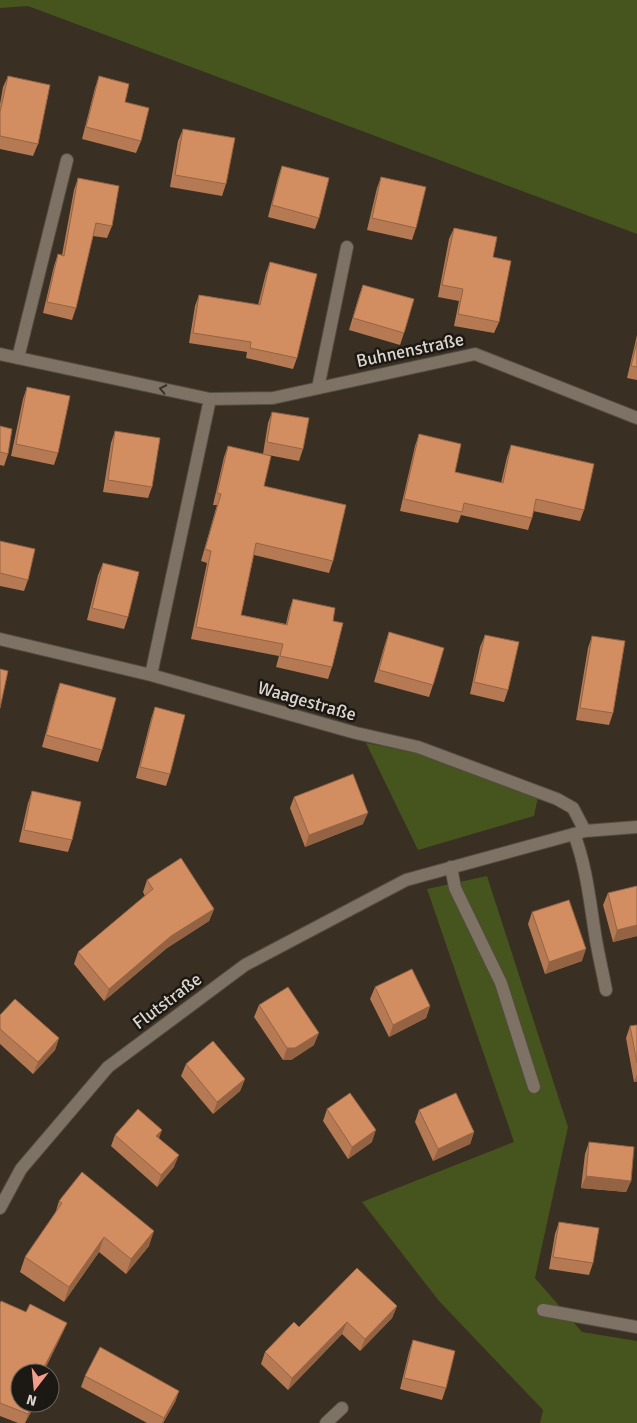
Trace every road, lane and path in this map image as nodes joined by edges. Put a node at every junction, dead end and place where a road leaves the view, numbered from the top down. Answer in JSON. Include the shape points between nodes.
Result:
{"nodes":[{"id":1,"x":67,"y":160,"type":"dead end"},
{"id":2,"x":347,"y":247,"type":"dead end"},
{"id":3,"x":0,"y":354,"type":"edge"},
{"id":4,"x":18,"y":358,"type":"junction"},
{"id":5,"x":318,"y":388,"type":"junction"},
{"id":6,"x":210,"y":399,"type":"junction"},
{"id":7,"x":637,"y":418,"type":"edge"},
{"id":8,"x":0,"y":640,"type":"edge"},
{"id":9,"x":151,"y":675,"type":"junction"},
{"id":10,"x":637,"y":827,"type":"edge"},
{"id":11,"x":580,"y":832,"type":"junction"},
{"id":12,"x":452,"y":867,"type":"junction"},
{"id":13,"x":606,"y":990,"type":"dead end"},
{"id":14,"x":534,"y":1087,"type":"dead end"},
{"id":15,"x":0,"y":1208,"type":"edge"},
{"id":16,"x":543,"y":1310,"type":"dead end"},
{"id":17,"x":637,"y":1327,"type":"edge"},
{"id":18,"x":342,"y":1408,"type":"dead end"},
{"id":19,"x":326,"y":1423,"type":"edge"}],
"edges":[{"from":1,"to":4,"type":"street"},
{"from":2,"to":5,"type":"street"},
{"from":3,"to":4,"type":"street","name":"Buhnenstraße"},
{"from":6,"to":4,"type":"street","name":"Buhnenstraße","one_way":true},
{"from":5,"to":6,"type":"street","name":"Buhnenstraße","via":[[273,398]]},
{"from":5,"to":7,"type":"street","name":"Buhnenstraße","via":[[475,354]]},
{"from":6,"to":9,"type":"street"},
{"from":8,"to":9,"type":"street","name":"Waagestraße"},
{"from":9,"to":11,"type":"street","name":"Waagestraße","via":[[356,733],[418,747],[556,799],[573,808]]},
{"from":10,"to":11,"type":"street"},
{"from":11,"to":12,"type":"street"},
{"from":11,"to":13,"type":"street","name":"Waagestraße","via":[[580,848]]},
{"from":12,"to":14,"type":"street","via":[[455,888],[501,983]]},
{"from":12,"to":15,"type":"street","name":"Flutstraße","via":[[406,880],[245,965],[108,1067],[21,1169]]},
{"from":16,"to":17,"type":"street"},
{"from":18,"to":19,"type":"street"}]}
